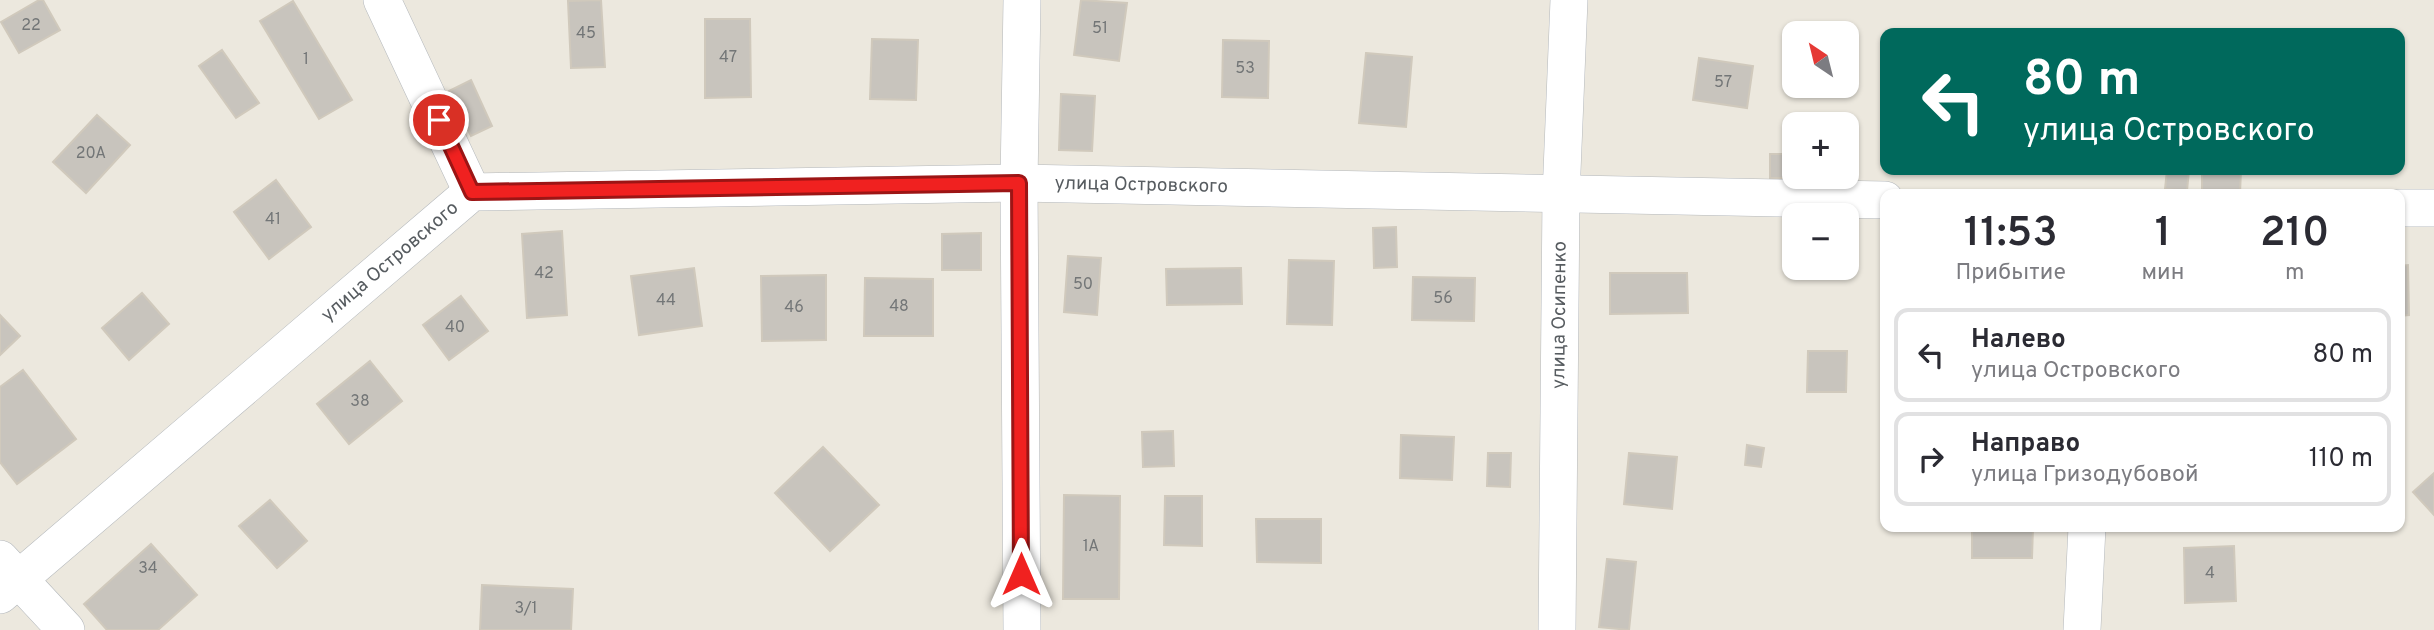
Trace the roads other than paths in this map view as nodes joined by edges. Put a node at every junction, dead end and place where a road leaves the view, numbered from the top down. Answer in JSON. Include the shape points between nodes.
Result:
{"nodes":[{"id":1,"x":382,"y":0,"type":"edge"},
{"id":2,"x":1022,"y":0,"type":"edge"},
{"id":3,"x":1569,"y":0,"type":"edge"},
{"id":4,"x":1019,"y":183,"type":"junction"},
{"id":5,"x":472,"y":192,"type":"junction"},
{"id":6,"x":1561,"y":195,"type":"junction"},
{"id":7,"x":1880,"y":200,"type":"edge"},
{"id":8,"x":2405,"y":208,"type":"edge"},
{"id":9,"x":2434,"y":208,"type":"edge"},
{"id":10,"x":2087,"y":532,"type":"edge"},
{"id":11,"x":6,"y":578,"type":"edge"},
{"id":12,"x":66,"y":630,"type":"edge"},
{"id":13,"x":1022,"y":630,"type":"edge"},
{"id":14,"x":1557,"y":630,"type":"edge"},
{"id":15,"x":2082,"y":630,"type":"edge"}],
"edges":[{"from":1,"to":5,"type":"street"},
{"from":2,"to":4,"type":"street"},
{"from":3,"to":6,"type":"street","name":"улица Осипенко"},
{"from":4,"to":5,"type":"street","name":"улица Островского"},
{"from":4,"to":6,"type":"street","name":"улица Островского"},
{"from":4,"to":13,"type":"street"},
{"from":5,"to":11,"type":"street","name":"улица Островского"},
{"from":6,"to":7,"type":"street","name":"улица Островского"},
{"from":6,"to":14,"type":"street","name":"улица Осипенко"},
{"from":8,"to":9,"type":"street"},
{"from":10,"to":15,"type":"street"},
{"from":11,"to":12,"type":"street"}]}
